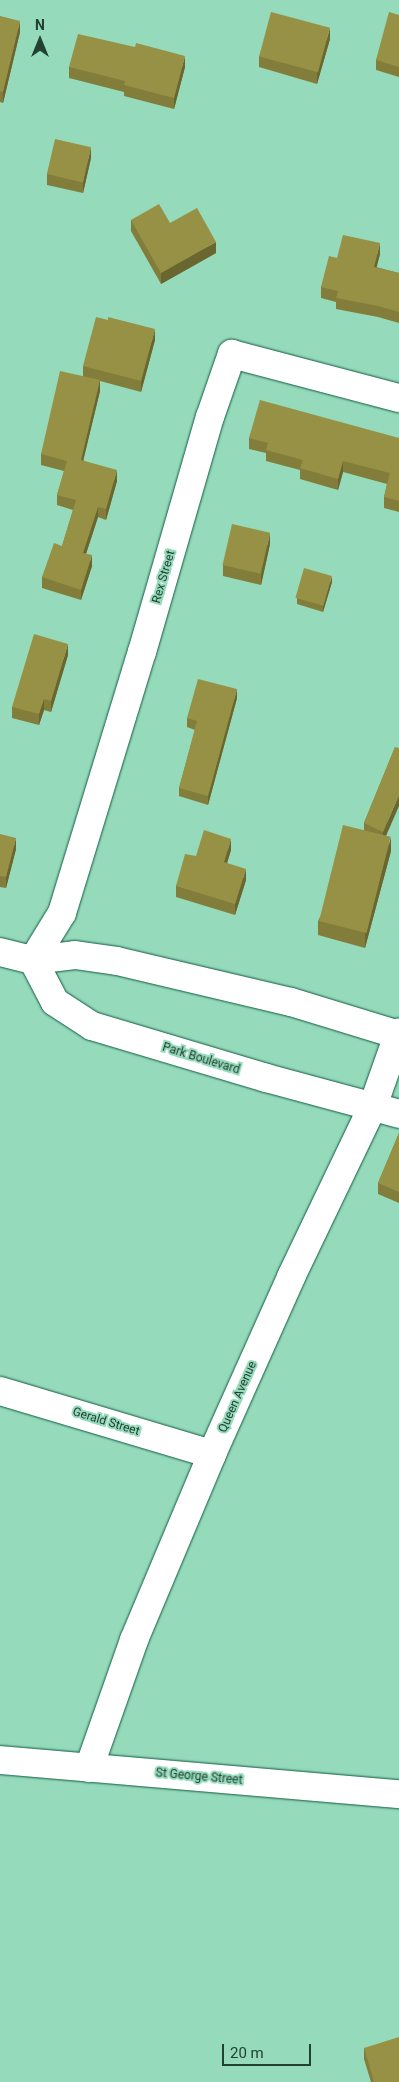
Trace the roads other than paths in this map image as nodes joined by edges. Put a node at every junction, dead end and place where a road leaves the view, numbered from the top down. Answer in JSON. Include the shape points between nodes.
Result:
{"nodes":[{"id":1,"x":399,"y":398,"type":"edge"},
{"id":2,"x":0,"y":952,"type":"edge"},
{"id":3,"x":33,"y":960,"type":"junction"},
{"id":4,"x":399,"y":1034,"type":"edge"},
{"id":5,"x":373,"y":1106,"type":"junction"},
{"id":6,"x":399,"y":1114,"type":"edge"},
{"id":7,"x":0,"y":1391,"type":"edge"},
{"id":8,"x":212,"y":1454,"type":"junction"},
{"id":9,"x":0,"y":1760,"type":"edge"},
{"id":10,"x":88,"y":1768,"type":"junction"},
{"id":11,"x":399,"y":1794,"type":"edge"}],
"edges":[{"from":1,"to":3,"type":"street","name":"Rex Street","via":[[232,354],[210,417],[62,913]]},
{"from":2,"to":3,"type":"street"},
{"from":3,"to":4,"type":"street","via":[[74,955],[117,961],[291,1002]]},
{"from":3,"to":5,"type":"street","name":"Park Boulevard","via":[[55,1002],[92,1026]]},
{"from":4,"to":5,"type":"street","name":"Queen Avenue"},
{"from":5,"to":6,"type":"street","name":"Park Boulevard"},
{"from":5,"to":8,"type":"street","name":"Queen Avenue","via":[[291,1277]]},
{"from":7,"to":8,"type":"street","name":"Gerald Street"},
{"from":8,"to":10,"type":"street","name":"Queen Avenue","via":[[134,1640]]},
{"from":9,"to":10,"type":"street","name":"St George Street"},
{"from":10,"to":11,"type":"street","name":"St George Street"}]}
